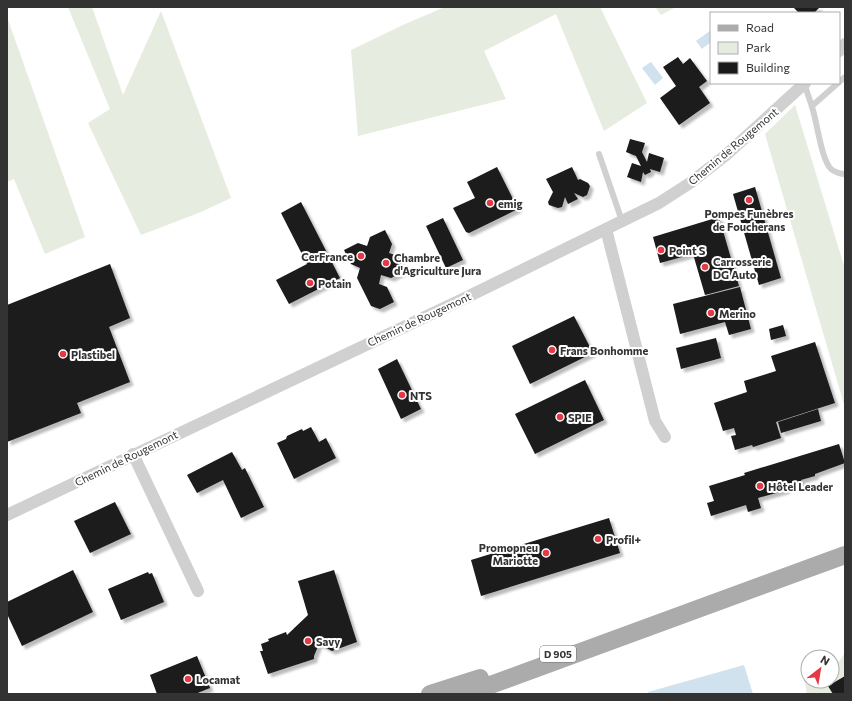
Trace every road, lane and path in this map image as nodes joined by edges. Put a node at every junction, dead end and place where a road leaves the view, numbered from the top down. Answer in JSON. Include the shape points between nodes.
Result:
{"nodes":[{"id":1,"x":804,"y":84,"type":"edge"},
{"id":2,"x":805,"y":84,"type":"edge"},
{"id":3,"x":838,"y":84,"type":"edge"},
{"id":4,"x":812,"y":106,"type":"junction"},
{"id":5,"x":600,"y":154,"type":"dead end"},
{"id":6,"x":845,"y":174,"type":"edge"},
{"id":7,"x":622,"y":221,"type":"junction"},
{"id":8,"x":606,"y":229,"type":"junction"},
{"id":9,"x":665,"y":437,"type":"dead end"},
{"id":10,"x":133,"y":454,"type":"junction"},
{"id":11,"x":7,"y":515,"type":"edge"},
{"id":12,"x":845,"y":544,"type":"edge"},
{"id":13,"x":845,"y":555,"type":"edge"},
{"id":14,"x":797,"y":574,"type":"junction"},
{"id":15,"x":198,"y":591,"type":"dead end"},
{"id":16,"x":686,"y":613,"type":"junction"},
{"id":17,"x":430,"y":694,"type":"edge"},
{"id":18,"x":466,"y":694,"type":"edge"}],
"edges":[{"from":1,"to":7,"type":"street","name":"Chemin de Rougemont","via":[[690,184]]},
{"from":2,"to":4,"type":"lane"},
{"from":3,"to":4,"type":"lane"},
{"from":4,"to":6,"type":"lane","via":[[825,159],[831,169]]},
{"from":5,"to":7,"type":"lane"},
{"from":7,"to":8,"type":"street","name":"Chemin de Rougemont"},
{"from":8,"to":9,"type":"street","via":[[648,399],[655,421]]},
{"from":8,"to":10,"type":"street","name":"Chemin de Rougemont"},
{"from":10,"to":11,"type":"street","name":"Chemin de Rougemont"},
{"from":10,"to":15,"type":"street"},
{"from":12,"to":14,"type":"main road"},
{"from":13,"to":14,"type":"main road","number":"D 905"},
{"from":14,"to":16,"type":"main road","number":"D 905"},
{"from":16,"to":17,"type":"main road","number":"D 905"},
{"from":16,"to":18,"type":"main road"}]}
